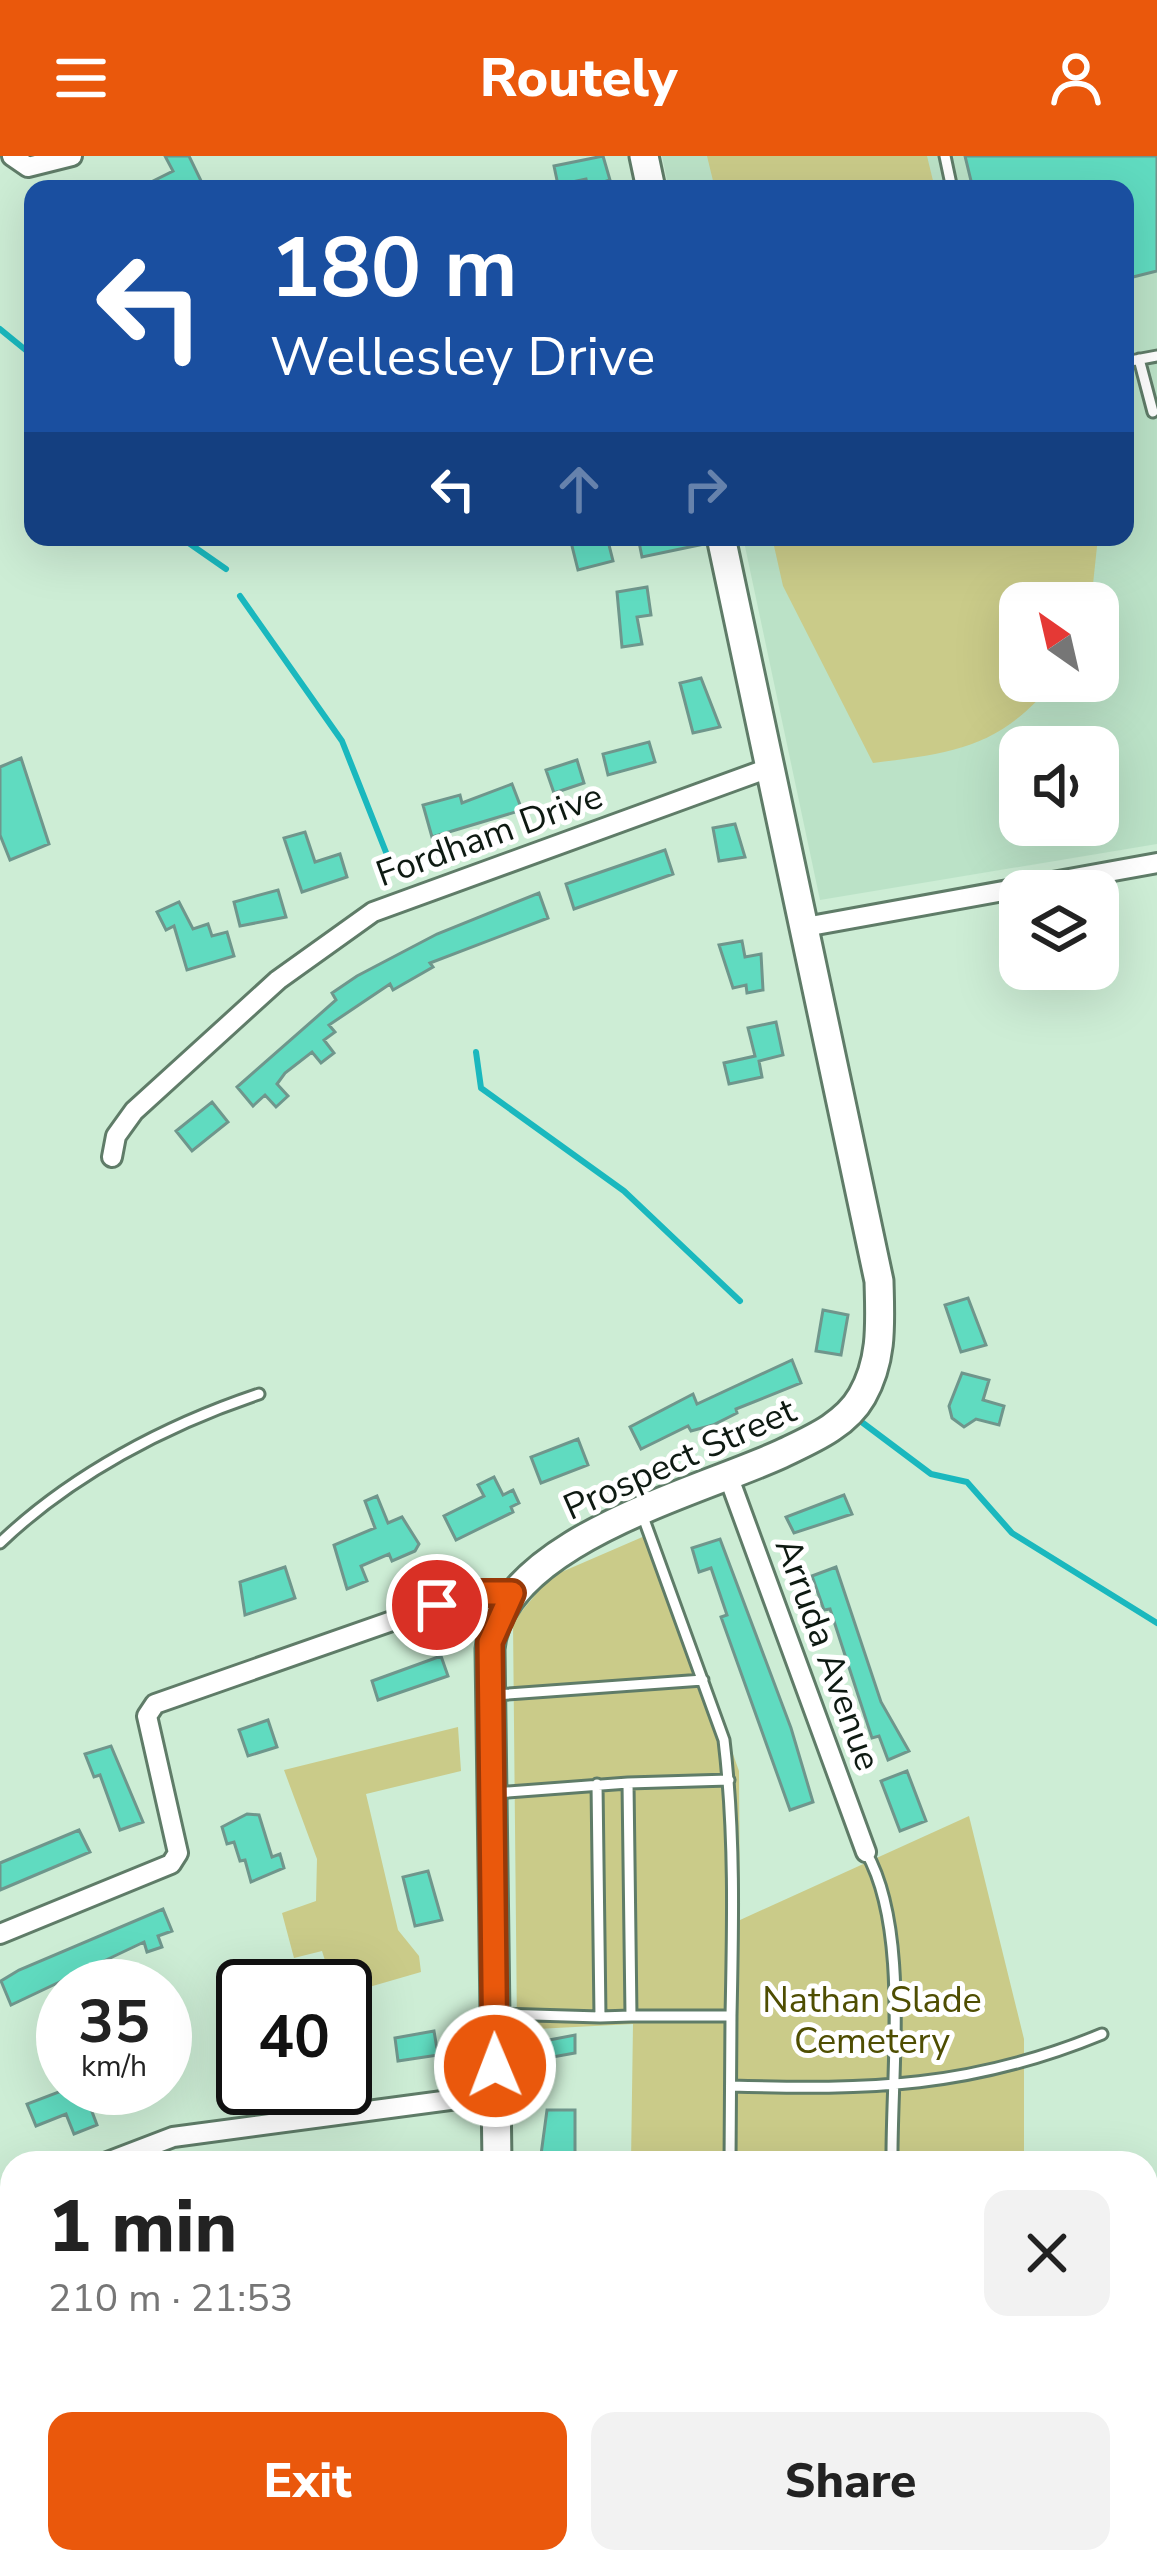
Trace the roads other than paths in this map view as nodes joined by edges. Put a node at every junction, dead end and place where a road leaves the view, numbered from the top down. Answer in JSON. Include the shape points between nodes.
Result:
{"nodes":[{"id":1,"x":12,"y":156,"type":"edge"},
{"id":2,"x":71,"y":156,"type":"edge"},
{"id":3,"x":1157,"y":356,"type":"edge"},
{"id":4,"x":1139,"y":359,"type":"junction"},
{"id":5,"x":1134,"y":360,"type":"edge"},
{"id":6,"x":1153,"y":412,"type":"dead end"},
{"id":7,"x":723,"y":546,"type":"edge"},
{"id":8,"x":769,"y":768,"type":"junction"},
{"id":9,"x":1157,"y":863,"type":"edge"},
{"id":10,"x":805,"y":927,"type":"junction"},
{"id":11,"x":112,"y":1157,"type":"dead end"},
{"id":12,"x":260,"y":1394,"type":"dead end"},
{"id":13,"x":729,"y":1478,"type":"junction"},
{"id":14,"x":642,"y":1514,"type":"junction"},
{"id":15,"x":0,"y":1544,"type":"edge"},
{"id":16,"x":512,"y":1593,"type":"junction"},
{"id":17,"x":703,"y":1680,"type":"junction"},
{"id":18,"x":490,"y":1695,"type":"junction"},
{"id":19,"x":729,"y":1780,"type":"junction"},
{"id":20,"x":628,"y":1783,"type":"junction"},
{"id":21,"x":597,"y":1784,"type":"junction"},
{"id":22,"x":490,"y":1794,"type":"junction"},
{"id":23,"x":866,"y":1852,"type":"joint"},
{"id":24,"x":0,"y":1934,"type":"edge"},
{"id":25,"x":494,"y":2014,"type":"junction"},
{"id":26,"x":631,"y":2016,"type":"junction"},
{"id":27,"x":731,"y":2016,"type":"junction"},
{"id":28,"x":600,"y":2017,"type":"junction"},
{"id":29,"x":1102,"y":2034,"type":"dead end"},
{"id":30,"x":731,"y":2086,"type":"junction"},
{"id":31,"x":891,"y":2088,"type":"junction"},
{"id":32,"x":495,"y":2094,"type":"junction"},
{"id":33,"x":136,"y":2151,"type":"edge"},
{"id":34,"x":496,"y":2151,"type":"edge"},
{"id":35,"x":730,"y":2151,"type":"edge"},
{"id":36,"x":892,"y":2151,"type":"edge"}],
"edges":[{"from":1,"to":2,"type":"street","via":[[28,167]]},
{"from":3,"to":4,"type":"lane"},
{"from":4,"to":5,"type":"lane"},
{"from":4,"to":6,"type":"lane"},
{"from":7,"to":8,"type":"street","name":"Prospect Street"},
{"from":8,"to":10,"type":"street","name":"Prospect Street"},
{"from":8,"to":11,"type":"street","name":"Fordham Drive","via":[[361,919],[278,980],[134,1111]]},
{"from":9,"to":10,"type":"street"},
{"from":10,"to":13,"type":"street","name":"Prospect Street","via":[[878,1281],[881,1345],[848,1413]]},
{"from":12,"to":15,"type":"lane","via":[[196,1415],[63,1488]]},
{"from":13,"to":14,"type":"street","name":"Prospect Street"},
{"from":13,"to":23,"type":"street","name":"Arruda Avenue"},
{"from":14,"to":16,"type":"street","name":"Prospect Street","via":[[556,1552]]},
{"from":14,"to":17,"type":"lane"},
{"from":16,"to":18,"type":"street","name":"Prospect Street","via":[[490,1642]]},
{"from":16,"to":24,"type":"street","via":[[472,1593],[155,1703],[147,1717],[178,1853],[171,1864]]},
{"from":17,"to":18,"type":"lane"},
{"from":17,"to":19,"type":"lane"},
{"from":18,"to":22,"type":"street","name":"Prospect Street"},
{"from":19,"to":20,"type":"lane"},
{"from":19,"to":27,"type":"lane"},
{"from":20,"to":21,"type":"lane"},
{"from":20,"to":26,"type":"lane"},
{"from":21,"to":22,"type":"lane"},
{"from":21,"to":28,"type":"lane"},
{"from":22,"to":25,"type":"street","name":"Prospect Street"},
{"from":23,"to":31,"type":"lane","via":[[890,1911]]},
{"from":25,"to":28,"type":"lane"},
{"from":25,"to":32,"type":"street","name":"Prospect Street"},
{"from":26,"to":27,"type":"lane"},
{"from":26,"to":28,"type":"lane"},
{"from":27,"to":30,"type":"lane"},
{"from":29,"to":31,"type":"lane","via":[[983,2072]]},
{"from":30,"to":31,"type":"lane"},
{"from":30,"to":35,"type":"lane"},
{"from":31,"to":36,"type":"lane"},
{"from":32,"to":33,"type":"street","via":[[173,2137]]},
{"from":32,"to":34,"type":"street","name":"Prospect Street"}]}
